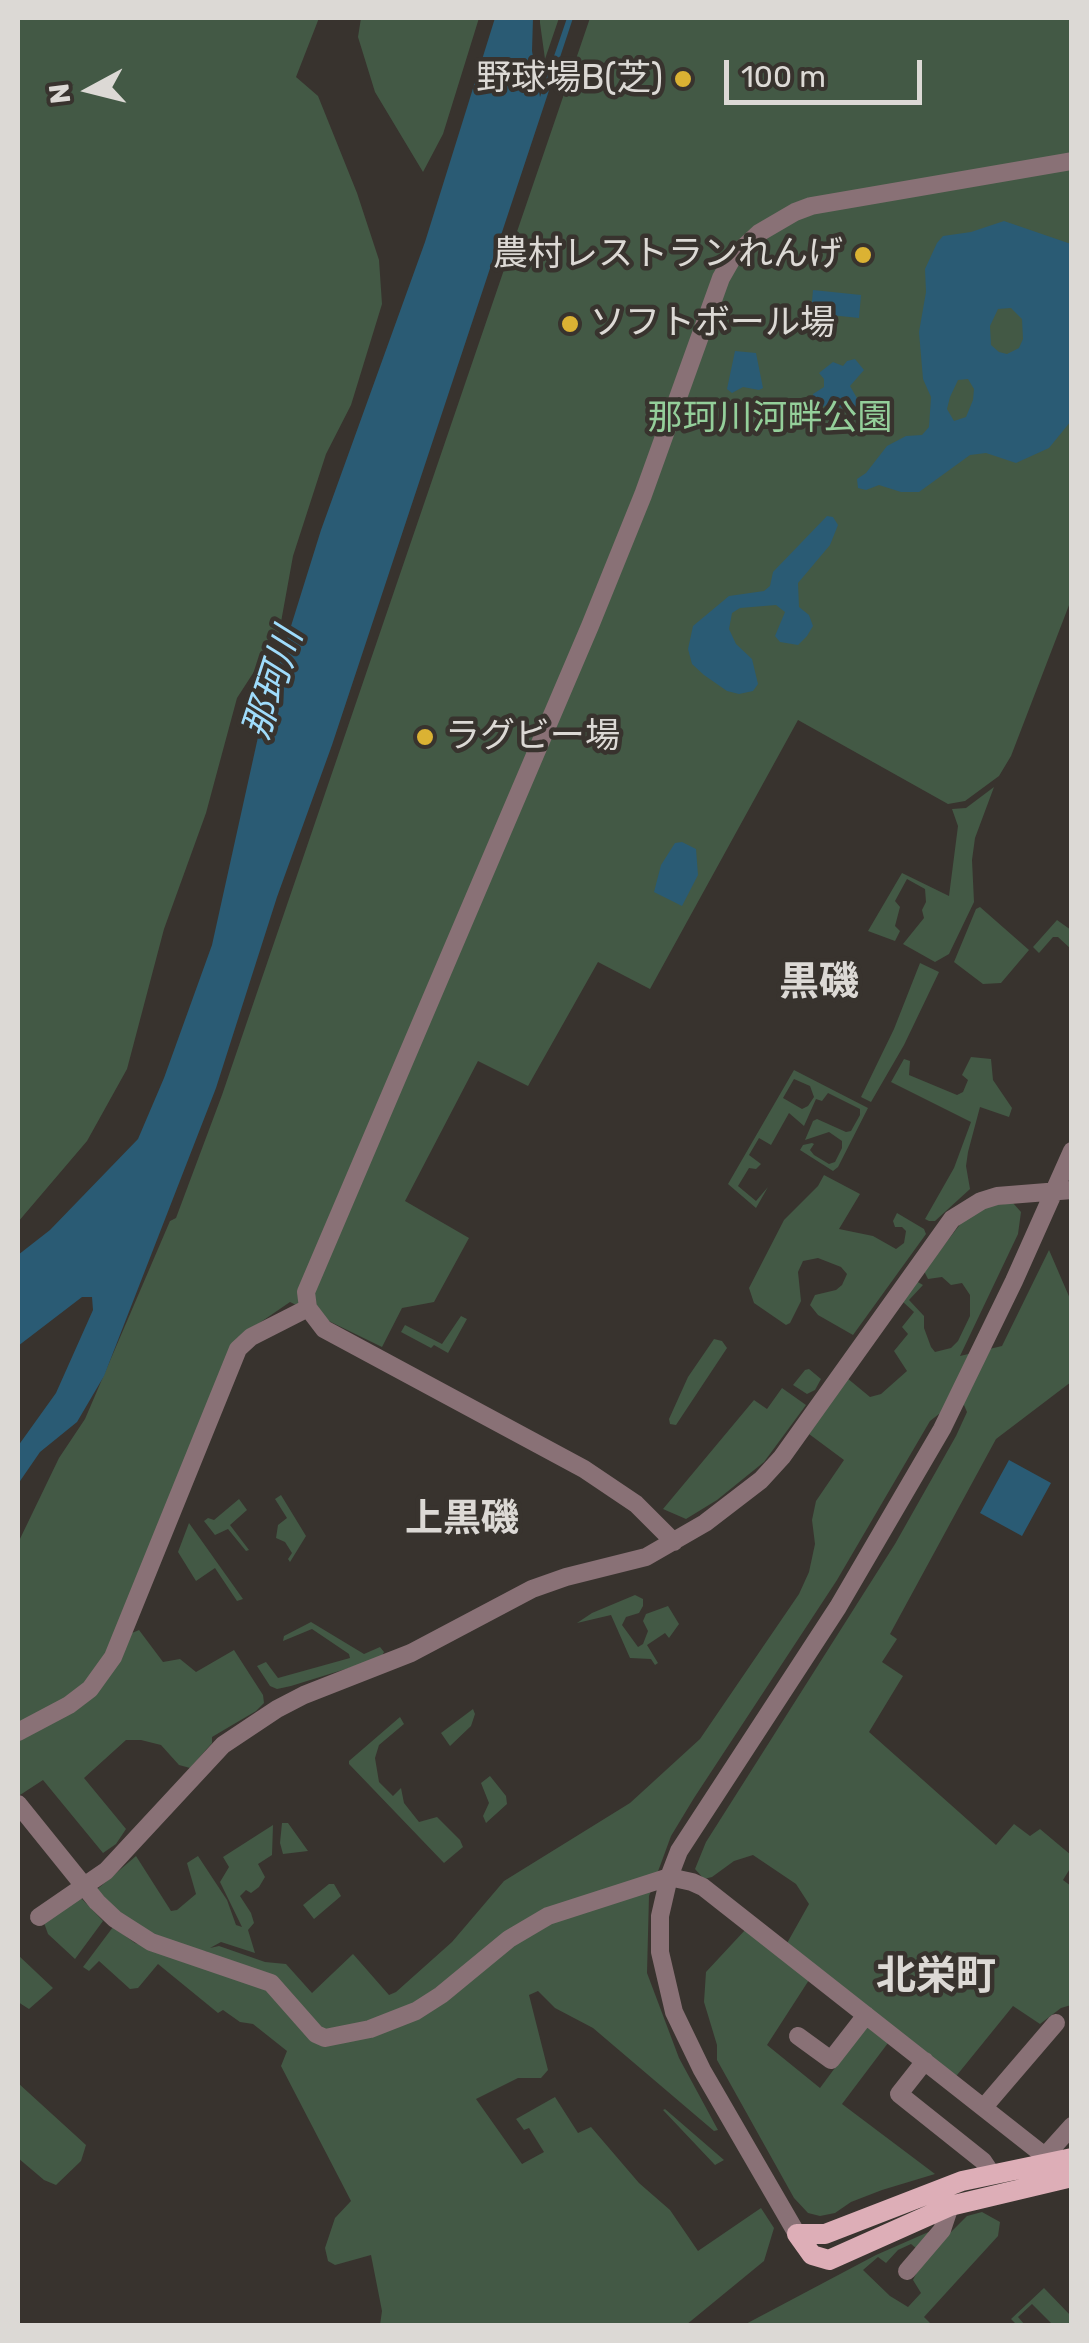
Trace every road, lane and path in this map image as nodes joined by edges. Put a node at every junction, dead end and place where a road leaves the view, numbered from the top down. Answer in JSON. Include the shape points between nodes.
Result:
{"nodes":[{"id":1,"x":1072,"y":161,"type":"edge"},
{"id":2,"x":1072,"y":1151,"type":"edge"},
{"id":3,"x":1063,"y":1190,"type":"edge"},
{"id":4,"x":308,"y":1308,"type":"junction"},
{"id":5,"x":674,"y":1542,"type":"junction"},
{"id":6,"x":18,"y":1732,"type":"edge"},
{"id":7,"x":18,"y":1804,"type":"edge"},
{"id":8,"x":669,"y":1877,"type":"junction"},
{"id":9,"x":86,"y":1888,"type":"junction"},
{"id":10,"x":40,"y":1916,"type":"dead end"},
{"id":11,"x":866,"y":2015,"type":"junction"},
{"id":12,"x":1056,"y":2023,"type":"dead end"},
{"id":13,"x":798,"y":2036,"type":"dead end"},
{"id":14,"x":925,"y":2061,"type":"junction"},
{"id":15,"x":984,"y":2107,"type":"junction"},
{"id":16,"x":1072,"y":2126,"type":"edge"},
{"id":17,"x":1056,"y":2158,"type":"edge"},
{"id":18,"x":991,"y":2174,"type":"junction"},
{"id":19,"x":1071,"y":2178,"type":"edge"},
{"id":20,"x":950,"y":2206,"type":"junction"},
{"id":21,"x":798,"y":2234,"type":"junction"},
{"id":22,"x":908,"y":2271,"type":"dead end"}],
"edges":[{"from":1,"to":4,"type":"street","via":[[812,206],[759,233],[733,257],[596,610],[311,1276]]},
{"from":2,"to":3,"type":"street"},
{"from":3,"to":5,"type":"street","via":[[997,1196],[952,1219],[782,1457],[734,1502]]},
{"from":3,"to":8,"type":"street","via":[[942,1429]]},
{"from":4,"to":5,"type":"street","via":[[324,1329],[611,1485]]},
{"from":4,"to":6,"type":"street","via":[[238,1349],[113,1658],[80,1697]]},
{"from":5,"to":9,"type":"street","via":[[627,1564],[550,1582],[411,1653],[277,1708],[223,1745]]},
{"from":7,"to":9,"type":"street"},
{"from":8,"to":9,"type":"street","via":[[531,1923],[416,2011],[325,2038],[271,1984],[151,1942],[115,1919]]},
{"from":8,"to":11,"type":"street","via":[[704,1887]]},
{"from":8,"to":21,"type":"street","via":[[660,1952],[674,2012]]},
{"from":9,"to":10,"type":"street"},
{"from":11,"to":13,"type":"street","via":[[831,2060]]},
{"from":11,"to":14,"type":"street"},
{"from":12,"to":15,"type":"street"},
{"from":14,"to":15,"type":"street"},
{"from":14,"to":18,"type":"street","via":[[892,2088]]},
{"from":15,"to":17,"type":"street"},
{"from":16,"to":17,"type":"street"},
{"from":17,"to":18,"type":"main road"},
{"from":17,"to":19,"type":"street"},
{"from":18,"to":21,"type":"main road","via":[[839,2230]]},
{"from":19,"to":20,"type":"main road"},
{"from":20,"to":21,"type":"main road","via":[[829,2260],[812,2256]]},
{"from":20,"to":22,"type":"street","via":[[942,2230]]}]}
